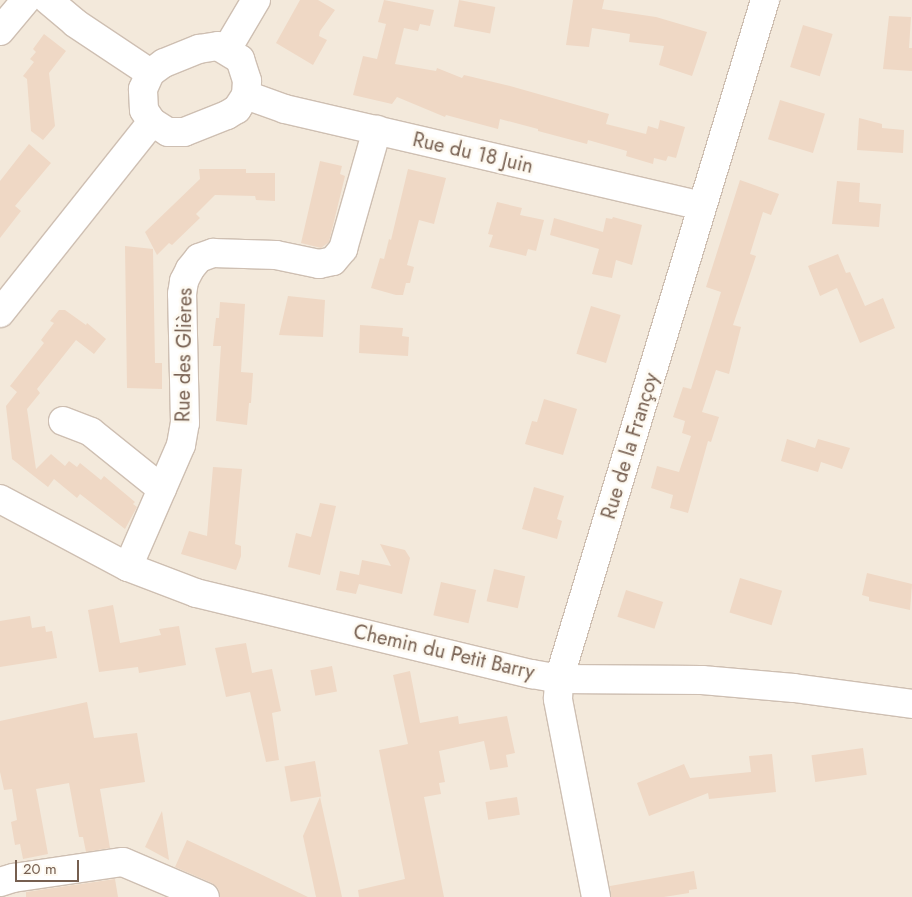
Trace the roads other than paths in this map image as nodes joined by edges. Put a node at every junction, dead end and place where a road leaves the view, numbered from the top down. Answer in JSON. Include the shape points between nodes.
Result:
{"nodes":[{"id":1,"x":26,"y":0,"type":"edge"},
{"id":2,"x":48,"y":0,"type":"edge"},
{"id":3,"x":256,"y":0,"type":"edge"},
{"id":4,"x":764,"y":0,"type":"edge"},
{"id":5,"x":0,"y":31,"type":"edge"},
{"id":6,"x":227,"y":49,"type":"junction"},
{"id":7,"x":150,"y":73,"type":"junction"},
{"id":8,"x":246,"y":96,"type":"junction"},
{"id":9,"x":152,"y":122,"type":"junction"},
{"id":10,"x":377,"y":130,"type":"junction"},
{"id":11,"x":701,"y":206,"type":"junction"},
{"id":12,"x":0,"y":313,"type":"edge"},
{"id":13,"x":63,"y":421,"type":"dead end"},
{"id":14,"x":162,"y":489,"type":"junction"},
{"id":15,"x":0,"y":499,"type":"edge"},
{"id":16,"x":128,"y":567,"type":"junction"},
{"id":17,"x":560,"y":679,"type":"junction"},
{"id":18,"x":912,"y":704,"type":"edge"},
{"id":19,"x":0,"y":882,"type":"edge"},
{"id":20,"x":205,"y":897,"type":"edge"},
{"id":21,"x":596,"y":897,"type":"edge"}],
"edges":[{"from":1,"to":5,"type":"street"},
{"from":2,"to":7,"type":"street","via":[[75,23]]},
{"from":3,"to":6,"type":"street"},
{"from":4,"to":11,"type":"street","name":"Rue de la Françoy"},
{"from":6,"to":7,"type":"street","via":[[218,46],[199,49],[164,63]]},
{"from":6,"to":8,"type":"street","via":[[240,60],[247,81]]},
{"from":7,"to":9,"type":"street","via":[[142,89],[144,110]]},
{"from":8,"to":9,"type":"street","via":[[237,109],[227,115],[184,132],[168,132]]},
{"from":8,"to":10,"type":"street","name":"Rue du 18 Juin","via":[[285,110]]},
{"from":9,"to":12,"type":"street"},
{"from":10,"to":11,"type":"street","name":"Rue du 18 Juin"},
{"from":10,"to":14,"type":"street","name":"Rue des Glières","via":[[344,250],[333,261],[319,264],[276,255],[213,254],[200,258],[190,269],[182,294],[185,423],[181,444]]},
{"from":11,"to":17,"type":"street","name":"Rue de la Françoy"},
{"from":13,"to":14,"type":"street","via":[[91,432]]},
{"from":14,"to":16,"type":"street","name":"Rue des Glières"},
{"from":15,"to":16,"type":"street","name":"Chemin du Petit Barry"},
{"from":16,"to":17,"type":"street","name":"Chemin du Petit Barry","via":[[196,593]]},
{"from":17,"to":18,"type":"street","name":"Chemin du Petit Barry","via":[[702,680]]},
{"from":17,"to":21,"type":"street","name":"Rue de la Françoy","via":[[558,699]]},
{"from":19,"to":20,"type":"street","via":[[123,862]]}]}
